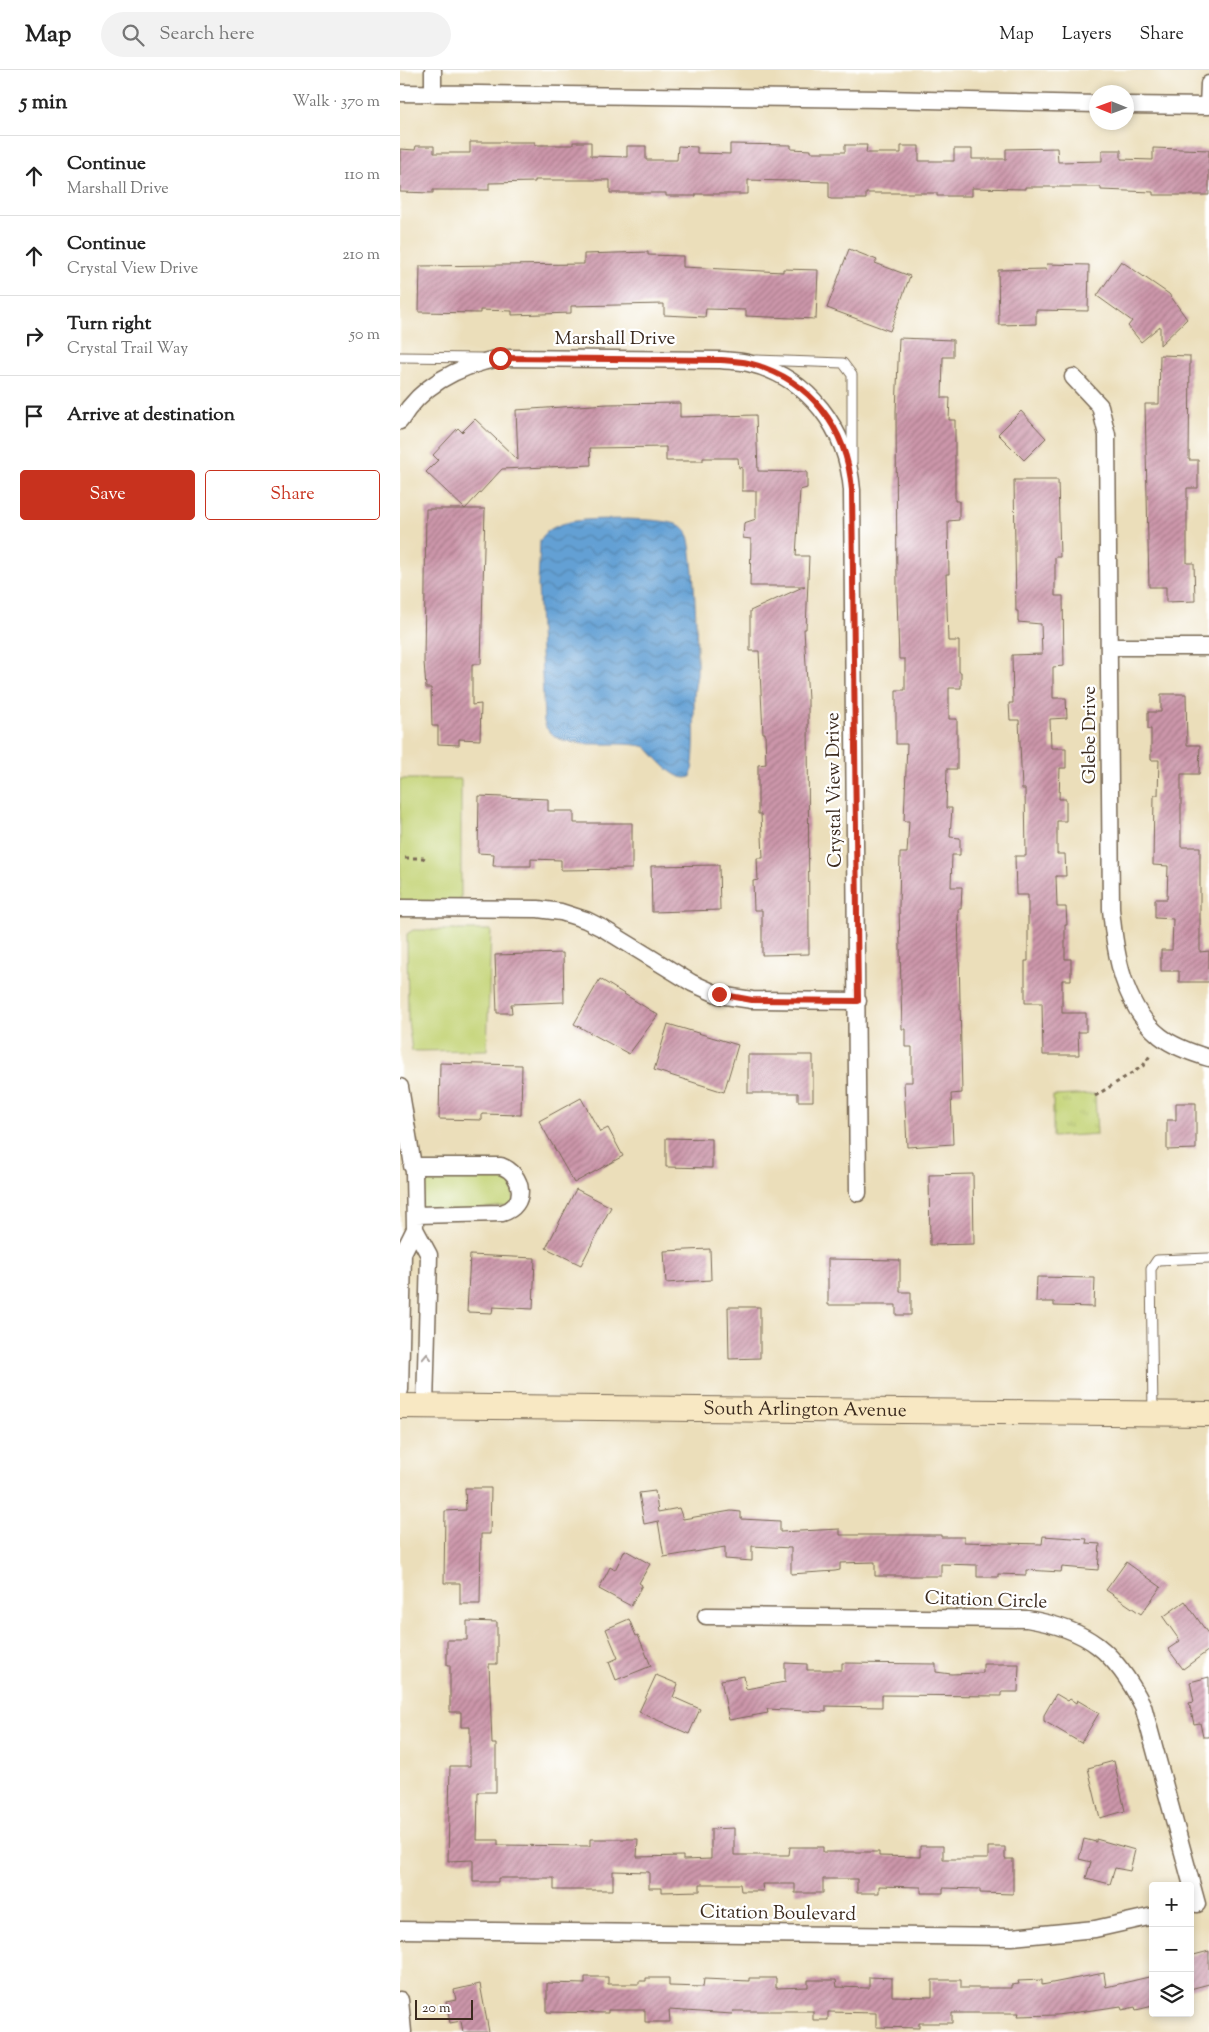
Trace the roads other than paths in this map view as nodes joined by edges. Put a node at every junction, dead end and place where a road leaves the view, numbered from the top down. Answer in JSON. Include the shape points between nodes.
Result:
{"nodes":[{"id":1,"x":433,"y":70,"type":"edge"},
{"id":2,"x":1209,"y":84,"type":"edge"},
{"id":3,"x":400,"y":93,"type":"edge"},
{"id":4,"x":433,"y":94,"type":"junction"},
{"id":5,"x":1089,"y":104,"type":"edge"},
{"id":6,"x":1134,"y":104,"type":"edge"},
{"id":7,"x":1209,"y":106,"type":"edge"},
{"id":8,"x":400,"y":357,"type":"edge"},
{"id":9,"x":500,"y":358,"type":"junction"},
{"id":10,"x":721,"y":360,"type":"junction"},
{"id":11,"x":1073,"y":377,"type":"dead end"},
{"id":12,"x":811,"y":397,"type":"joint"},
{"id":13,"x":400,"y":421,"type":"edge"},
{"id":14,"x":852,"y":490,"type":"junction"},
{"id":15,"x":1109,"y":647,"type":"junction"},
{"id":16,"x":1209,"y":648,"type":"edge"},
{"id":17,"x":400,"y":908,"type":"edge"},
{"id":18,"x":858,"y":1001,"type":"junction"},
{"id":19,"x":1209,"y":1058,"type":"edge"},
{"id":20,"x":400,"y":1086,"type":"edge"},
{"id":21,"x":412,"y":1166,"type":"junction"},
{"id":22,"x":858,"y":1193,"type":"dead end"},
{"id":23,"x":415,"y":1222,"type":"junction"},
{"id":24,"x":1209,"y":1258,"type":"edge"},
{"id":25,"x":400,"y":1390,"type":"edge"},
{"id":26,"x":400,"y":1406,"type":"edge"},
{"id":27,"x":425,"y":1406,"type":"junction"},
{"id":28,"x":1153,"y":1413,"type":"junction"},
{"id":29,"x":1209,"y":1414,"type":"edge"},
{"id":30,"x":706,"y":1616,"type":"dead end"},
{"id":31,"x":1199,"y":1904,"type":"edge"},
{"id":32,"x":1149,"y":1917,"type":"edge"},
{"id":33,"x":400,"y":1930,"type":"edge"},
{"id":34,"x":400,"y":2000,"type":"edge"},
{"id":35,"x":403,"y":2032,"type":"edge"}],
"edges":[{"from":1,"to":4,"type":"street"},
{"from":2,"to":7,"type":"street"},
{"from":3,"to":4,"type":"street"},
{"from":4,"to":5,"type":"street"},
{"from":6,"to":7,"type":"street"},
{"from":8,"to":9,"type":"lane"},
{"from":9,"to":10,"type":"street","name":"Marshall Drive"},
{"from":9,"to":13,"type":"street","name":"Marshall Drive","via":[[462,368],[434,384]]},
{"from":10,"to":12,"type":"street","name":"Marshall Drive","via":[[767,369],[794,383]]},
{"from":10,"to":14,"type":"lane","via":[[844,363],[852,375]]},
{"from":11,"to":15,"type":"street","name":"Glebe Drive","via":[[1100,406],[1107,435]]},
{"from":12,"to":14,"type":"street","name":"Crystal View Drive","via":[[842,441]]},
{"from":14,"to":18,"type":"street","name":"Crystal View Drive"},
{"from":15,"to":16,"type":"street"},
{"from":15,"to":19,"type":"street","name":"Glebe Drive","via":[[1111,909],[1118,964],[1142,1016],[1160,1036],[1185,1050]]},
{"from":17,"to":18,"type":"street","via":[[561,912],[604,929],[692,983],[719,994],[752,1000]]},
{"from":18,"to":22,"type":"street","name":"Crystal View Drive"},
{"from":20,"to":21,"type":"street"},
{"from":21,"to":23,"type":"street"},
{"from":21,"to":23,"type":"street","via":[[501,1166],[516,1177],[520,1190],[515,1205],[502,1213]]},
{"from":23,"to":25,"type":"street","via":[[403,1253]]},
{"from":27,"to":23,"type":"street","one_way":true,"via":[[429,1255]]},
{"from":24,"to":28,"type":"lane","via":[[1157,1260],[1151,1270]]},
{"from":26,"to":27,"type":"main road","name":"South Arlington Avenue"},
{"from":27,"to":28,"type":"main road","name":"South Arlington Avenue"},
{"from":28,"to":29,"type":"main road","name":"South Arlington Avenue"},
{"from":30,"to":31,"type":"street","name":"Citation Circle","via":[[1027,1619],[1055,1624],[1087,1638],[1109,1654],[1131,1681],[1143,1706]]},
{"from":32,"to":33,"type":"street","name":"Citation Boulevard","via":[[1095,1928],[1012,1937]]},
{"from":34,"to":35,"type":"street"}]}
